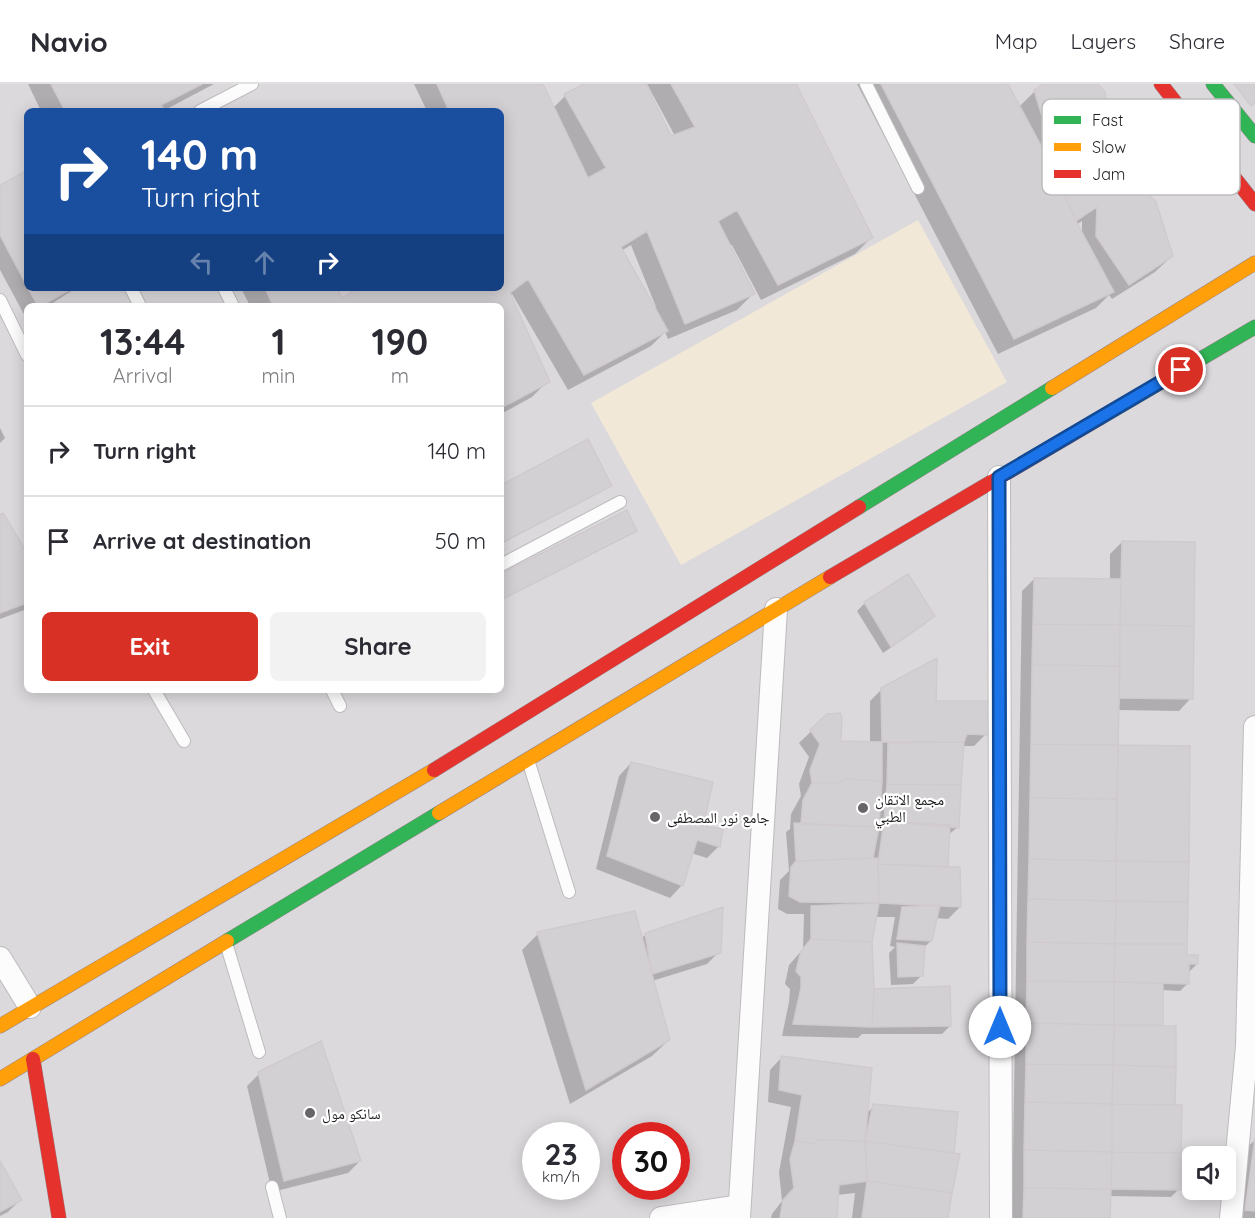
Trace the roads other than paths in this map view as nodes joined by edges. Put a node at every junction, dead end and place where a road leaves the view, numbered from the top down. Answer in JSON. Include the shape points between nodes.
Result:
{"nodes":[{"id":1,"x":252,"y":84,"type":"edge"},
{"id":2,"x":866,"y":84,"type":"edge"},
{"id":3,"x":1161,"y":84,"type":"edge"},
{"id":4,"x":1213,"y":84,"type":"edge"},
{"id":5,"x":1173,"y":99,"type":"edge"},
{"id":6,"x":1225,"y":99,"type":"edge"},
{"id":7,"x":206,"y":108,"type":"edge"},
{"id":8,"x":1240,"y":117,"type":"edge"},
{"id":9,"x":1255,"y":136,"type":"edge"},
{"id":10,"x":1240,"y":185,"type":"edge"},
{"id":11,"x":918,"y":188,"type":"dead end"},
{"id":12,"x":1255,"y":204,"type":"edge"},
{"id":13,"x":1255,"y":263,"type":"edge"},
{"id":14,"x":0,"y":300,"type":"edge"},
{"id":15,"x":1255,"y":327,"type":"edge"},
{"id":16,"x":24,"y":349,"type":"edge"},
{"id":17,"x":999,"y":477,"type":"junction"},
{"id":18,"x":620,"y":502,"type":"dead end"},
{"id":19,"x":504,"y":563,"type":"edge"},
{"id":20,"x":776,"y":609,"type":"junction"},
{"id":21,"x":156,"y":693,"type":"edge"},
{"id":22,"x":333,"y":693,"type":"edge"},
{"id":23,"x":339,"y":706,"type":"dead end"},
{"id":24,"x":1255,"y":727,"type":"edge"},
{"id":25,"x":184,"y":741,"type":"dead end"},
{"id":26,"x":528,"y":759,"type":"junction"},
{"id":27,"x":569,"y":892,"type":"dead end"},
{"id":28,"x":226,"y":942,"type":"junction"},
{"id":29,"x":0,"y":958,"type":"edge"},
{"id":30,"x":30,"y":1007,"type":"junction"},
{"id":31,"x":0,"y":1026,"type":"edge"},
{"id":32,"x":1251,"y":1046,"type":"edge"},
{"id":33,"x":259,"y":1052,"type":"dead end"},
{"id":34,"x":33,"y":1059,"type":"junction"},
{"id":35,"x":0,"y":1079,"type":"edge"},
{"id":36,"x":272,"y":1187,"type":"dead end"},
{"id":37,"x":739,"y":1212,"type":"edge"},
{"id":38,"x":59,"y":1218,"type":"edge"},
{"id":39,"x":280,"y":1218,"type":"edge"},
{"id":40,"x":662,"y":1218,"type":"edge"},
{"id":41,"x":1000,"y":1218,"type":"edge"},
{"id":42,"x":1231,"y":1218,"type":"edge"}],
"edges":[{"from":1,"to":7,"type":"lane"},
{"from":2,"to":11,"type":"lane"},
{"from":3,"to":5,"type":"main road"},
{"from":4,"to":6,"type":"main road"},
{"from":8,"to":9,"type":"main road"},
{"from":10,"to":12,"type":"main road"},
{"from":13,"to":30,"type":"main road","via":[[1085,375],[426,775]]},
{"from":14,"to":16,"type":"lane"},
{"from":15,"to":17,"type":"main road","via":[[1105,409]]},
{"from":17,"to":20,"type":"main road"},
{"from":17,"to":41,"type":"street"},
{"from":18,"to":19,"type":"lane"},
{"from":20,"to":26,"type":"main road"},
{"from":20,"to":37,"type":"street"},
{"from":21,"to":25,"type":"lane"},
{"from":22,"to":23,"type":"lane"},
{"from":24,"to":32,"type":"street"},
{"from":26,"to":27,"type":"lane"},
{"from":26,"to":28,"type":"main road"},
{"from":28,"to":33,"type":"lane"},
{"from":28,"to":34,"type":"main road"},
{"from":29,"to":30,"type":"street"},
{"from":30,"to":31,"type":"main road"},
{"from":32,"to":42,"type":"street"},
{"from":34,"to":35,"type":"main road"},
{"from":34,"to":38,"type":"main road"},
{"from":36,"to":39,"type":"lane"},
{"from":37,"to":40,"type":"street"}]}
